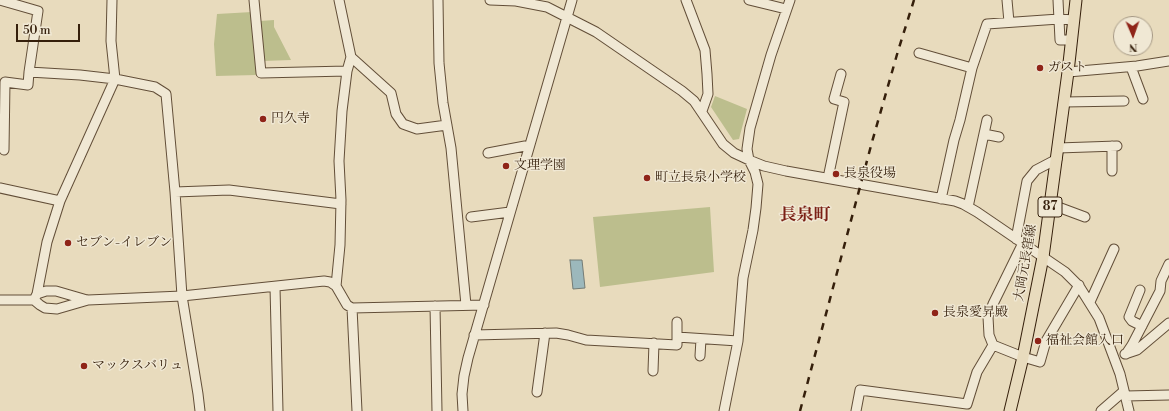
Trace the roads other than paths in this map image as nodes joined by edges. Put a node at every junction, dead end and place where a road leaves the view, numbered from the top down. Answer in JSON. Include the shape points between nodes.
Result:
{"nodes":[{"id":1,"x":0,"y":0,"type":"edge"},
{"id":2,"x":112,"y":0,"type":"edge"},
{"id":3,"x":254,"y":0,"type":"edge"},
{"id":4,"x":339,"y":0,"type":"edge"},
{"id":5,"x":438,"y":0,"type":"edge"},
{"id":6,"x":490,"y":0,"type":"edge"},
{"id":7,"x":572,"y":0,"type":"edge"},
{"id":8,"x":686,"y":0,"type":"edge"},
{"id":9,"x":749,"y":0,"type":"edge"},
{"id":10,"x":790,"y":0,"type":"edge"},
{"id":11,"x":1007,"y":0,"type":"edge"},
{"id":12,"x":1058,"y":0,"type":"edge"},
{"id":13,"x":1076,"y":0,"type":"edge"},
{"id":14,"x":786,"y":9,"type":"junction"},
{"id":15,"x":568,"y":17,"type":"junction"},
{"id":16,"x":1060,"y":19,"type":"junction"},
{"id":17,"x":1074,"y":20,"type":"junction"},
{"id":18,"x":1009,"y":22,"type":"junction"},
{"id":19,"x":1072,"y":40,"type":"junction"},
{"id":20,"x":919,"y":53,"type":"dead end"},
{"id":21,"x":350,"y":57,"type":"junction"},
{"id":22,"x":1169,"y":61,"type":"edge"},
{"id":23,"x":1131,"y":67,"type":"junction"},
{"id":24,"x":972,"y":68,"type":"junction"},
{"id":25,"x":347,"y":71,"type":"junction"},
{"id":26,"x":29,"y":72,"type":"junction"},
{"id":27,"x":1068,"y":72,"type":"junction"},
{"id":28,"x":841,"y":74,"type":"dead end"},
{"id":29,"x":115,"y":79,"type":"junction"},
{"id":30,"x":1143,"y":99,"type":"dead end"},
{"id":31,"x":1124,"y":101,"type":"dead end"},
{"id":32,"x":1064,"y":102,"type":"junction"},
{"id":33,"x":702,"y":111,"type":"junction"},
{"id":34,"x":987,"y":120,"type":"dead end"},
{"id":35,"x":447,"y":125,"type":"junction"},
{"id":36,"x":984,"y":134,"type":"junction"},
{"id":37,"x":999,"y":137,"type":"dead end"},
{"id":38,"x":525,"y":146,"type":"dead end"},
{"id":39,"x":1058,"y":148,"type":"junction"},
{"id":40,"x":4,"y":150,"type":"dead end"},
{"id":41,"x":488,"y":153,"type":"dead end"},
{"id":42,"x":1056,"y":159,"type":"junction"},
{"id":43,"x":749,"y":160,"type":"junction"},
{"id":44,"x":1112,"y":172,"type":"dead end"},
{"id":45,"x":828,"y":178,"type":"junction"},
{"id":46,"x":0,"y":188,"type":"edge"},
{"id":47,"x":175,"y":192,"type":"junction"},
{"id":48,"x":941,"y":199,"type":"junction"},
{"id":49,"x":60,"y":200,"type":"junction"},
{"id":50,"x":341,"y":204,"type":"junction"},
{"id":51,"x":1050,"y":204,"type":"junction"},
{"id":52,"x":968,"y":207,"type":"junction"},
{"id":53,"x":510,"y":212,"type":"junction"},
{"id":54,"x":470,"y":217,"type":"dead end"},
{"id":55,"x":1085,"y":217,"type":"dead end"},
{"id":56,"x":1019,"y":241,"type":"junction"},
{"id":57,"x":1114,"y":249,"type":"dead end"},
{"id":58,"x":1043,"y":257,"type":"junction"},
{"id":59,"x":1169,"y":264,"type":"edge"},
{"id":60,"x":1079,"y":285,"type":"junction"},
{"id":61,"x":336,"y":286,"type":"junction"},
{"id":62,"x":275,"y":287,"type":"junction"},
{"id":63,"x":1140,"y":290,"type":"dead end"},
{"id":64,"x":182,"y":296,"type":"junction"},
{"id":65,"x":36,"y":297,"type":"junction"},
{"id":66,"x":0,"y":300,"type":"edge"},
{"id":67,"x":88,"y":300,"type":"junction"},
{"id":68,"x":1090,"y":302,"type":"junction"},
{"id":69,"x":466,"y":305,"type":"junction"},
{"id":70,"x":484,"y":305,"type":"junction"},
{"id":71,"x":435,"y":306,"type":"junction"},
{"id":72,"x":352,"y":308,"type":"junction"},
{"id":73,"x":677,"y":322,"type":"dead end"},
{"id":74,"x":1169,"y":323,"type":"edge"},
{"id":75,"x":1142,"y":326,"type":"junction"},
{"id":76,"x":545,"y":333,"type":"junction"},
{"id":77,"x":474,"y":335,"type":"junction"},
{"id":78,"x":677,"y":337,"type":"junction"},
{"id":79,"x":701,"y":339,"type":"junction"},
{"id":80,"x":738,"y":341,"type":"junction"},
{"id":81,"x":654,"y":343,"type":"junction"},
{"id":82,"x":993,"y":345,"type":"junction"},
{"id":83,"x":1126,"y":354,"type":"junction"},
{"id":84,"x":700,"y":356,"type":"dead end"},
{"id":85,"x":1023,"y":357,"type":"junction"},
{"id":86,"x":1114,"y":358,"type":"junction"},
{"id":87,"x":653,"y":371,"type":"dead end"},
{"id":88,"x":536,"y":392,"type":"dead end"},
{"id":89,"x":1125,"y":393,"type":"junction"},
{"id":90,"x":1169,"y":395,"type":"edge"},
{"id":91,"x":200,"y":411,"type":"edge"},
{"id":92,"x":278,"y":411,"type":"edge"},
{"id":93,"x":357,"y":411,"type":"edge"},
{"id":94,"x":437,"y":411,"type":"edge"},
{"id":95,"x":463,"y":411,"type":"edge"},
{"id":96,"x":724,"y":411,"type":"edge"},
{"id":97,"x":856,"y":411,"type":"edge"},
{"id":98,"x":1010,"y":411,"type":"edge"},
{"id":99,"x":1101,"y":411,"type":"edge"},
{"id":100,"x":1129,"y":411,"type":"edge"}],
"edges":[{"from":1,"to":26,"type":"street","via":[[38,11]]},
{"from":2,"to":29,"type":"street","via":[[111,41]]},
{"from":3,"to":25,"type":"street","via":[[261,73]]},
{"from":4,"to":21,"type":"street"},
{"from":5,"to":35,"type":"street","via":[[439,63]]},
{"from":6,"to":15,"type":"street","via":[[516,1],[547,7]]},
{"from":7,"to":15,"type":"street"},
{"from":8,"to":33,"type":"street","via":[[705,50],[708,94]]},
{"from":9,"to":14,"type":"street"},
{"from":10,"to":14,"type":"street"},
{"from":11,"to":18,"type":"street"},
{"from":12,"to":16,"type":"street"},
{"from":13,"to":17,"type":"main road","name":"大岡元長窪線","number":"87"},
{"from":14,"to":43,"type":"street","via":[[750,128],[747,149]]},
{"from":15,"to":33,"type":"street","via":[[596,32],[682,91]]},
{"from":15,"to":53,"type":"street"},
{"from":16,"to":17,"type":"street"},
{"from":16,"to":18,"type":"street"},
{"from":16,"to":19,"type":"street","via":[[1060,40]]},
{"from":17,"to":19,"type":"main road","name":"大岡元長窪線","number":"87"},
{"from":18,"to":24,"type":"street","via":[[988,24]]},
{"from":19,"to":27,"type":"main road","name":"大岡元長窪線","number":"87"},
{"from":20,"to":24,"type":"street"},
{"from":21,"to":25,"type":"street"},
{"from":21,"to":35,"type":"street","via":[[391,93],[396,114],[403,124],[417,129]]},
{"from":22,"to":23,"type":"street"},
{"from":23,"to":27,"type":"street"},
{"from":23,"to":30,"type":"street"},
{"from":24,"to":48,"type":"street"},
{"from":25,"to":50,"type":"street","via":[[339,161]]},
{"from":26,"to":29,"type":"street"},
{"from":26,"to":40,"type":"street","via":[[28,85],[5,82]]},
{"from":27,"to":32,"type":"main road","name":"大岡元長窪線","number":"87"},
{"from":28,"to":45,"type":"street","via":[[834,99],[844,102]]},
{"from":29,"to":47,"type":"street","via":[[155,87],[166,94]]},
{"from":29,"to":49,"type":"street"},
{"from":31,"to":32,"type":"street"},
{"from":32,"to":39,"type":"main road","name":"大岡元長窪線","number":"87"},
{"from":33,"to":43,"type":"street","via":[[723,144]]},
{"from":34,"to":36,"type":"street"},
{"from":35,"to":69,"type":"street"},
{"from":36,"to":37,"type":"street"},
{"from":36,"to":52,"type":"street"},
{"from":38,"to":41,"type":"street"},
{"from":39,"to":42,"type":"main road","name":"大岡元長窪線","number":"87"},
{"from":39,"to":44,"type":"street","via":[[1114,146]]},
{"from":42,"to":51,"type":"main road","name":"大岡元長窪線","number":"87"},
{"from":42,"to":56,"type":"street","via":[[1036,170],[1027,181]]},
{"from":43,"to":45,"type":"street","via":[[764,166]]},
{"from":43,"to":80,"type":"street","via":[[756,172],[758,184],[753,230],[743,278]]},
{"from":45,"to":48,"type":"street"},
{"from":46,"to":49,"type":"street"},
{"from":47,"to":50,"type":"street","via":[[229,190]]},
{"from":47,"to":64,"type":"street"},
{"from":48,"to":52,"type":"street"},
{"from":49,"to":65,"type":"street","via":[[47,242]]},
{"from":50,"to":61,"type":"street"},
{"from":51,"to":55,"type":"street"},
{"from":51,"to":58,"type":"main road","name":"大岡元長窪線","number":"87"},
{"from":52,"to":56,"type":"street"},
{"from":53,"to":54,"type":"street"},
{"from":53,"to":70,"type":"street"},
{"from":56,"to":58,"type":"street"},
{"from":56,"to":82,"type":"street","via":[[988,317],[988,335]]},
{"from":57,"to":68,"type":"street"},
{"from":58,"to":60,"type":"street"},
{"from":58,"to":85,"type":"main road","name":"大岡元長窪線","number":"87"},
{"from":59,"to":75,"type":"street","via":[[1161,281],[1160,291]]},
{"from":60,"to":68,"type":"street"},
{"from":60,"to":85,"type":"street","via":[[1046,340],[1040,362]]},
{"from":61,"to":62,"type":"street","via":[[324,282]]},
{"from":61,"to":72,"type":"street","via":[[347,305]]},
{"from":62,"to":64,"type":"street"},
{"from":62,"to":92,"type":"street"},
{"from":63,"to":75,"type":"street","via":[[1129,317]]},
{"from":64,"to":67,"type":"street"},
{"from":64,"to":91,"type":"street"},
{"from":65,"to":66,"type":"street"},
{"from":65,"to":67,"type":"street","via":[[46,291],[56,291]]},
{"from":65,"to":67,"type":"street","via":[[45,308],[56,309]]},
{"from":68,"to":86,"type":"street"},
{"from":69,"to":70,"type":"street"},
{"from":69,"to":71,"type":"street"},
{"from":70,"to":77,"type":"street"},
{"from":71,"to":72,"type":"street"},
{"from":71,"to":94,"type":"street"},
{"from":72,"to":93,"type":"street"},
{"from":73,"to":78,"type":"street"},
{"from":74,"to":83,"type":"street","via":[[1137,350]]},
{"from":75,"to":83,"type":"street"},
{"from":76,"to":77,"type":"street"},
{"from":76,"to":81,"type":"street","via":[[586,340]]},
{"from":76,"to":88,"type":"street"},
{"from":77,"to":95,"type":"street","via":[[464,376]]},
{"from":78,"to":79,"type":"street"},
{"from":78,"to":81,"type":"street","via":[[677,345]]},
{"from":79,"to":80,"type":"street"},
{"from":79,"to":84,"type":"street"},
{"from":80,"to":96,"type":"street"},
{"from":81,"to":87,"type":"street"},
{"from":82,"to":85,"type":"street"},
{"from":82,"to":97,"type":"street","via":[[977,372],[967,404],[860,390]]},
{"from":83,"to":86,"type":"street"},
{"from":85,"to":98,"type":"main road","name":"大岡元長窪線","number":"87"},
{"from":86,"to":89,"type":"street"},
{"from":89,"to":90,"type":"street"},
{"from":89,"to":99,"type":"street"},
{"from":89,"to":100,"type":"street"}]}
